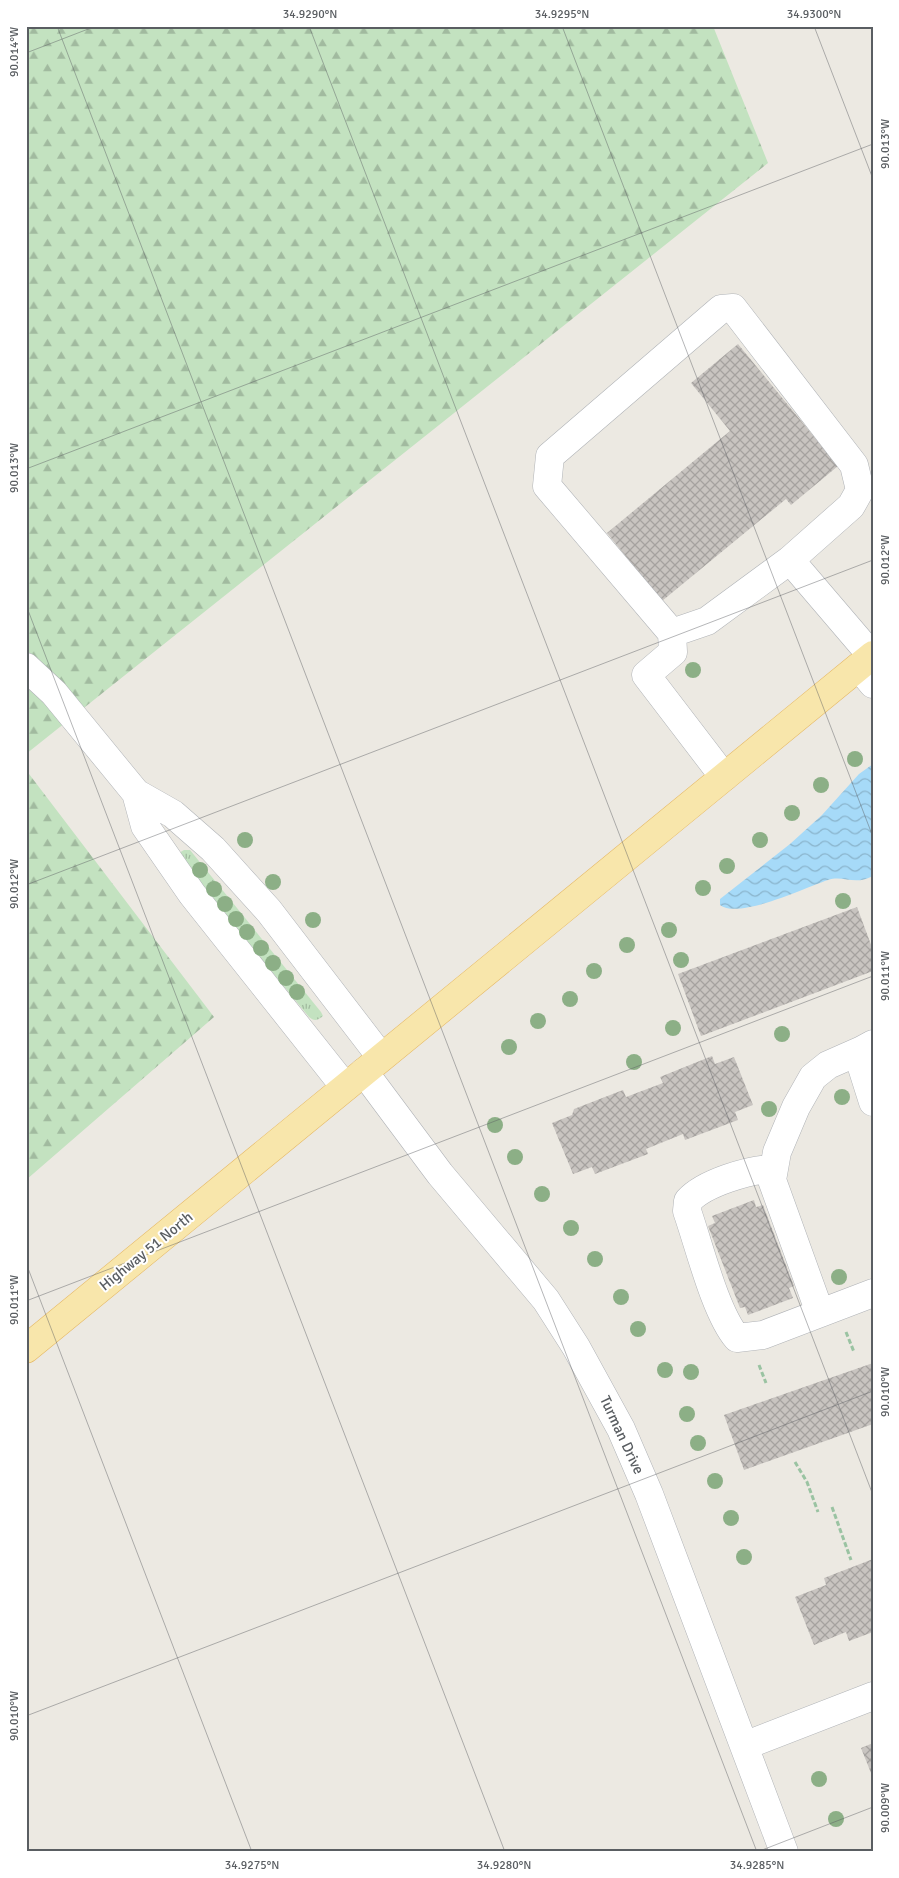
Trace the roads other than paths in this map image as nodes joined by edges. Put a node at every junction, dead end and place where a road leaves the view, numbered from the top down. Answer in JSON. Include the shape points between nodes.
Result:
{"nodes":[{"id":1,"x":790,"y":560,"type":"junction"},
{"id":2,"x":672,"y":633,"type":"junction"},
{"id":3,"x":869,"y":666,"type":"edge"},
{"id":4,"x":26,"y":667,"type":"edge"},
{"id":5,"x":724,"y":777,"type":"junction"},
{"id":6,"x":136,"y":793,"type":"junction"},
{"id":7,"x":867,"y":1047,"type":"edge"},
{"id":8,"x":363,"y":1072,"type":"junction"},
{"id":9,"x":873,"y":1102,"type":"edge"},
{"id":10,"x":774,"y":1169,"type":"junction"},
{"id":11,"x":873,"y":1293,"type":"edge"},
{"id":12,"x":820,"y":1313,"type":"junction"},
{"id":13,"x":26,"y":1349,"type":"edge"},
{"id":14,"x":873,"y":1696,"type":"edge"},
{"id":15,"x":744,"y":1746,"type":"junction"},
{"id":16,"x":784,"y":1852,"type":"edge"}],
"edges":[{"from":1,"to":2,"type":"street","via":[[707,621]]},
{"from":1,"to":2,"type":"street","via":[[851,506],[860,490],[854,465],[733,308],[721,309],[550,456],[547,486]]},
{"from":1,"to":3,"type":"street"},
{"from":2,"to":5,"type":"street","via":[[673,652],[646,675]]},
{"from":3,"to":5,"type":"main road","name":"Highway 51 North"},
{"from":4,"to":6,"type":"street","via":[[54,693]]},
{"from":5,"to":8,"type":"main road","name":"Highway 51 North"},
{"from":6,"to":8,"type":"street","via":[[145,826],[192,894]]},
{"from":6,"to":8,"type":"street","via":[[173,814],[213,849],[269,911]]},
{"from":7,"to":9,"type":"street","via":[[861,1064]]},
{"from":7,"to":10,"type":"street","via":[[828,1065],[813,1077],[796,1106]]},
{"from":8,"to":13,"type":"main road","name":"Highway 51 North"},
{"from":8,"to":15,"type":"street","name":"Turman Drive","via":[[440,1174],[546,1300],[588,1369],[621,1429],[649,1494]]},
{"from":10,"to":12,"type":"street","via":[[772,1180]]},
{"from":10,"to":12,"type":"street","via":[[753,1171],[702,1189],[688,1201],[687,1211],[722,1313],[737,1338],[763,1335]]},
{"from":11,"to":12,"type":"street"},
{"from":14,"to":15,"type":"street"},
{"from":15,"to":16,"type":"street","name":"Turman Drive"}]}
